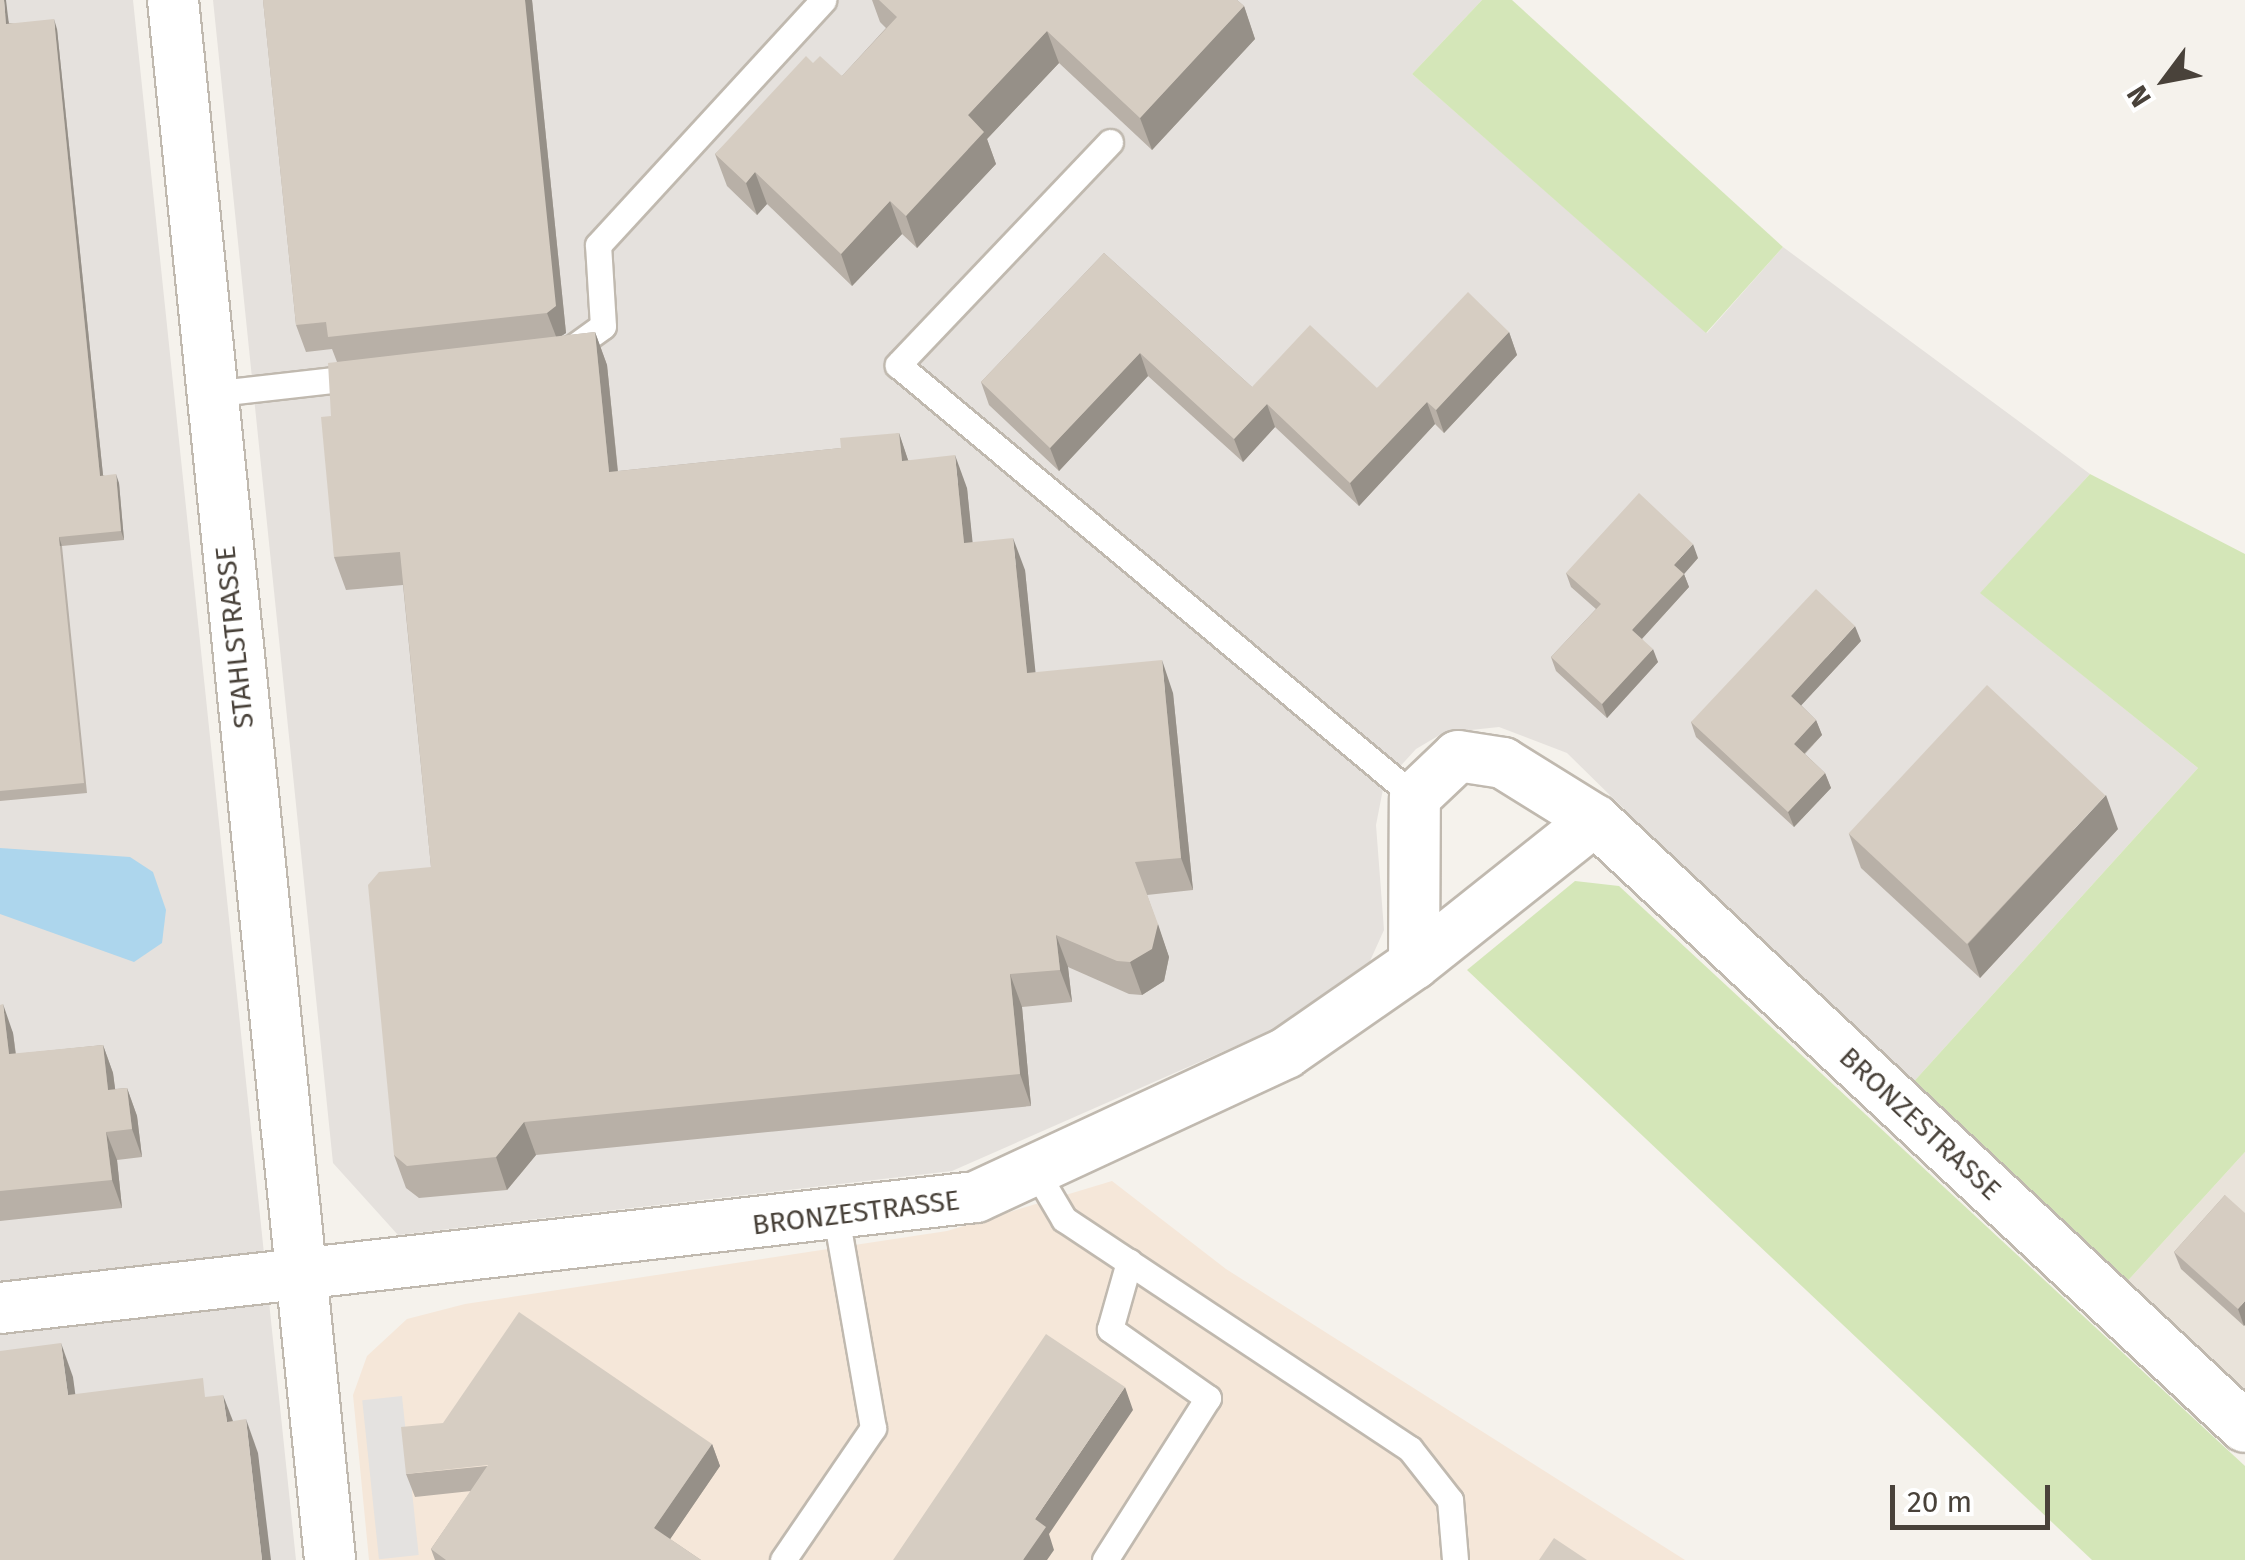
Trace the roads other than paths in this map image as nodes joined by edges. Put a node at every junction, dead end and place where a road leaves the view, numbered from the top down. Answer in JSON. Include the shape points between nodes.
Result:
{"nodes":[{"id":1,"x":173,"y":0,"type":"edge"},
{"id":2,"x":823,"y":0,"type":"edge"},
{"id":3,"x":1110,"y":142,"type":"dead end"},
{"id":4,"x":544,"y":357,"type":"edge"},
{"id":5,"x":386,"y":374,"type":"edge"},
{"id":6,"x":210,"y":394,"type":"junction"},
{"id":7,"x":1415,"y":796,"type":"junction"},
{"id":8,"x":1595,"y":820,"type":"junction"},
{"id":9,"x":1414,"y":964,"type":"junction"},
{"id":10,"x":1035,"y":1170,"type":"junction"},
{"id":11,"x":836,"y":1217,"type":"junction"},
{"id":12,"x":1128,"y":1262,"type":"junction"},
{"id":13,"x":301,"y":1274,"type":"junction"},
{"id":14,"x":0,"y":1308,"type":"edge"},
{"id":15,"x":2245,"y":1427,"type":"edge"},
{"id":16,"x":330,"y":1560,"type":"edge"},
{"id":17,"x":783,"y":1560,"type":"edge"},
{"id":18,"x":1105,"y":1560,"type":"edge"},
{"id":19,"x":1455,"y":1560,"type":"edge"}],
"edges":[{"from":1,"to":6,"type":"street","name":"STAHLSTRASSE"},
{"from":2,"to":4,"type":"lane","via":[[598,245],[602,326],[563,355]]},
{"from":3,"to":7,"type":"lane","via":[[898,365]]},
{"from":5,"to":6,"type":"lane"},
{"from":6,"to":13,"type":"street","name":"STAHLSTRASSE"},
{"from":7,"to":8,"type":"street","name":"BRONZESTRASSE","via":[[1458,756],[1503,763]]},
{"from":7,"to":9,"type":"street"},
{"from":8,"to":9,"type":"street","name":"BRONZESTRASSE"},
{"from":8,"to":15,"type":"street","name":"BRONZESTRASSE"},
{"from":9,"to":10,"type":"street","name":"BRONZESTRASSE","via":[[1286,1053]]},
{"from":10,"to":11,"type":"street","name":"BRONZESTRASSE","via":[[976,1198]]},
{"from":10,"to":12,"type":"lane","via":[[1064,1219]]},
{"from":11,"to":13,"type":"street","name":"BRONZESTRASSE"},
{"from":11,"to":17,"type":"lane","via":[[873,1428]]},
{"from":12,"to":18,"type":"lane","via":[[1110,1329],[1208,1398]]},
{"from":12,"to":19,"type":"lane","via":[[1410,1449],[1450,1500]]},
{"from":13,"to":14,"type":"street"},
{"from":13,"to":16,"type":"street","name":"STAHLSTRASSE"}]}
